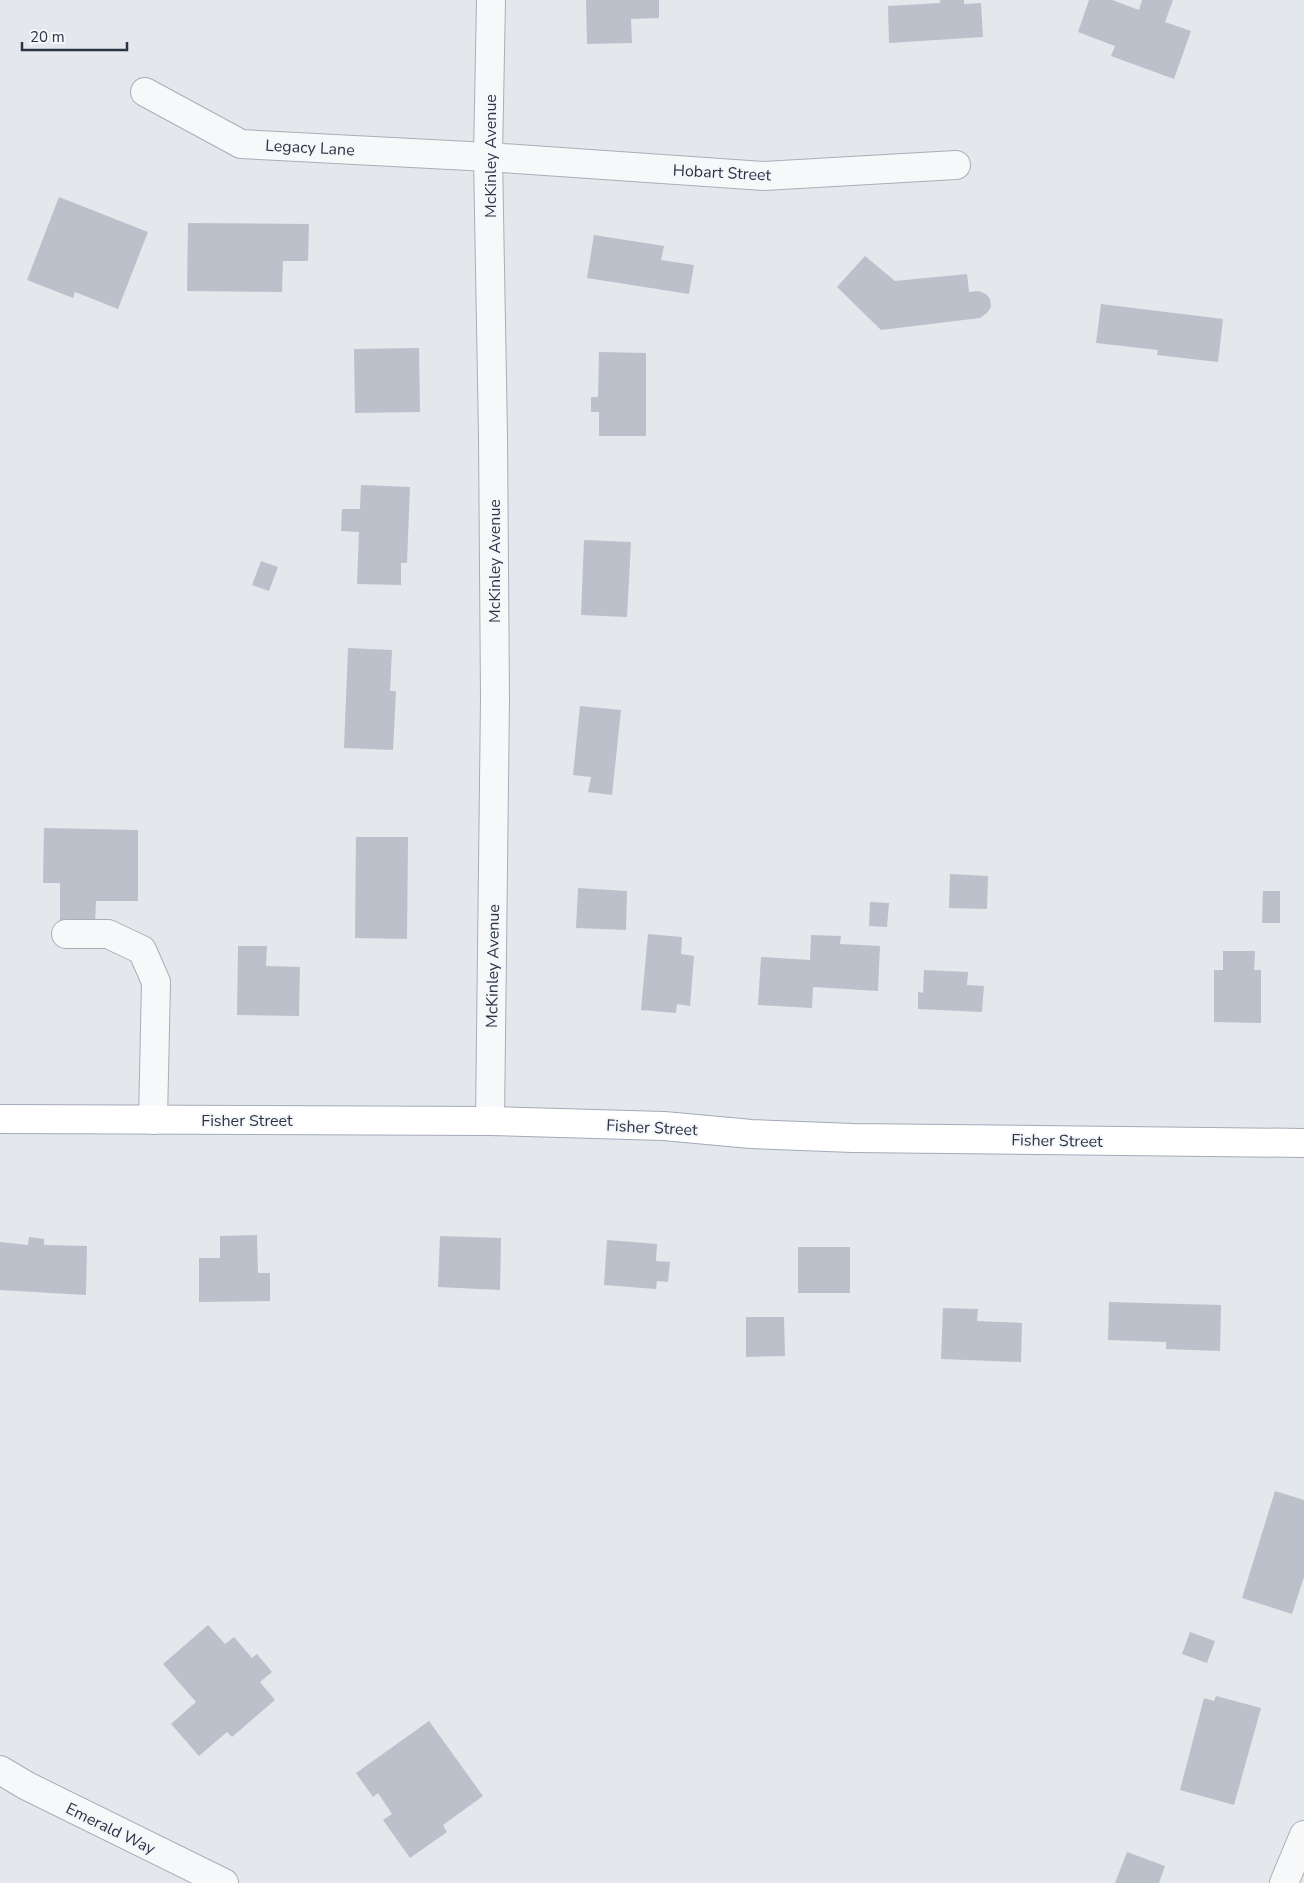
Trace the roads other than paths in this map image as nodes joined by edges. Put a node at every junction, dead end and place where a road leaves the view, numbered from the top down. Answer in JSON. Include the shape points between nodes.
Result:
{"nodes":[{"id":1,"x":491,"y":0,"type":"edge"},
{"id":2,"x":145,"y":92,"type":"dead end"},
{"id":3,"x":488,"y":157,"type":"junction"},
{"id":4,"x":956,"y":165,"type":"dead end"},
{"id":5,"x":66,"y":934,"type":"dead end"},
{"id":6,"x":0,"y":1119,"type":"edge"},
{"id":7,"x":153,"y":1120,"type":"junction"},
{"id":8,"x":490,"y":1121,"type":"junction"},
{"id":9,"x":1304,"y":1143,"type":"edge"},
{"id":10,"x":0,"y":1770,"type":"edge"},
{"id":11,"x":1304,"y":1835,"type":"edge"},
{"id":12,"x":224,"y":1883,"type":"edge"},
{"id":13,"x":1284,"y":1883,"type":"edge"}],
"edges":[{"from":1,"to":3,"type":"street","name":"McKinley Avenue"},
{"from":2,"to":3,"type":"street","name":"Legacy Lane","via":[[241,144]]},
{"from":3,"to":4,"type":"street","name":"Hobart Street","via":[[764,176]]},
{"from":3,"to":8,"type":"street","name":"McKinley Avenue","via":[[495,688]]},
{"from":5,"to":7,"type":"street","via":[[108,934],[142,950],[156,982]]},
{"from":6,"to":7,"type":"main road","name":"Fisher Street"},
{"from":7,"to":8,"type":"main road","name":"Fisher Street"},
{"from":8,"to":9,"type":"main road","name":"Fisher Street","via":[[664,1126],[853,1138]]},
{"from":10,"to":12,"type":"street","name":"Emerald Way"},
{"from":11,"to":13,"type":"street"}]}
